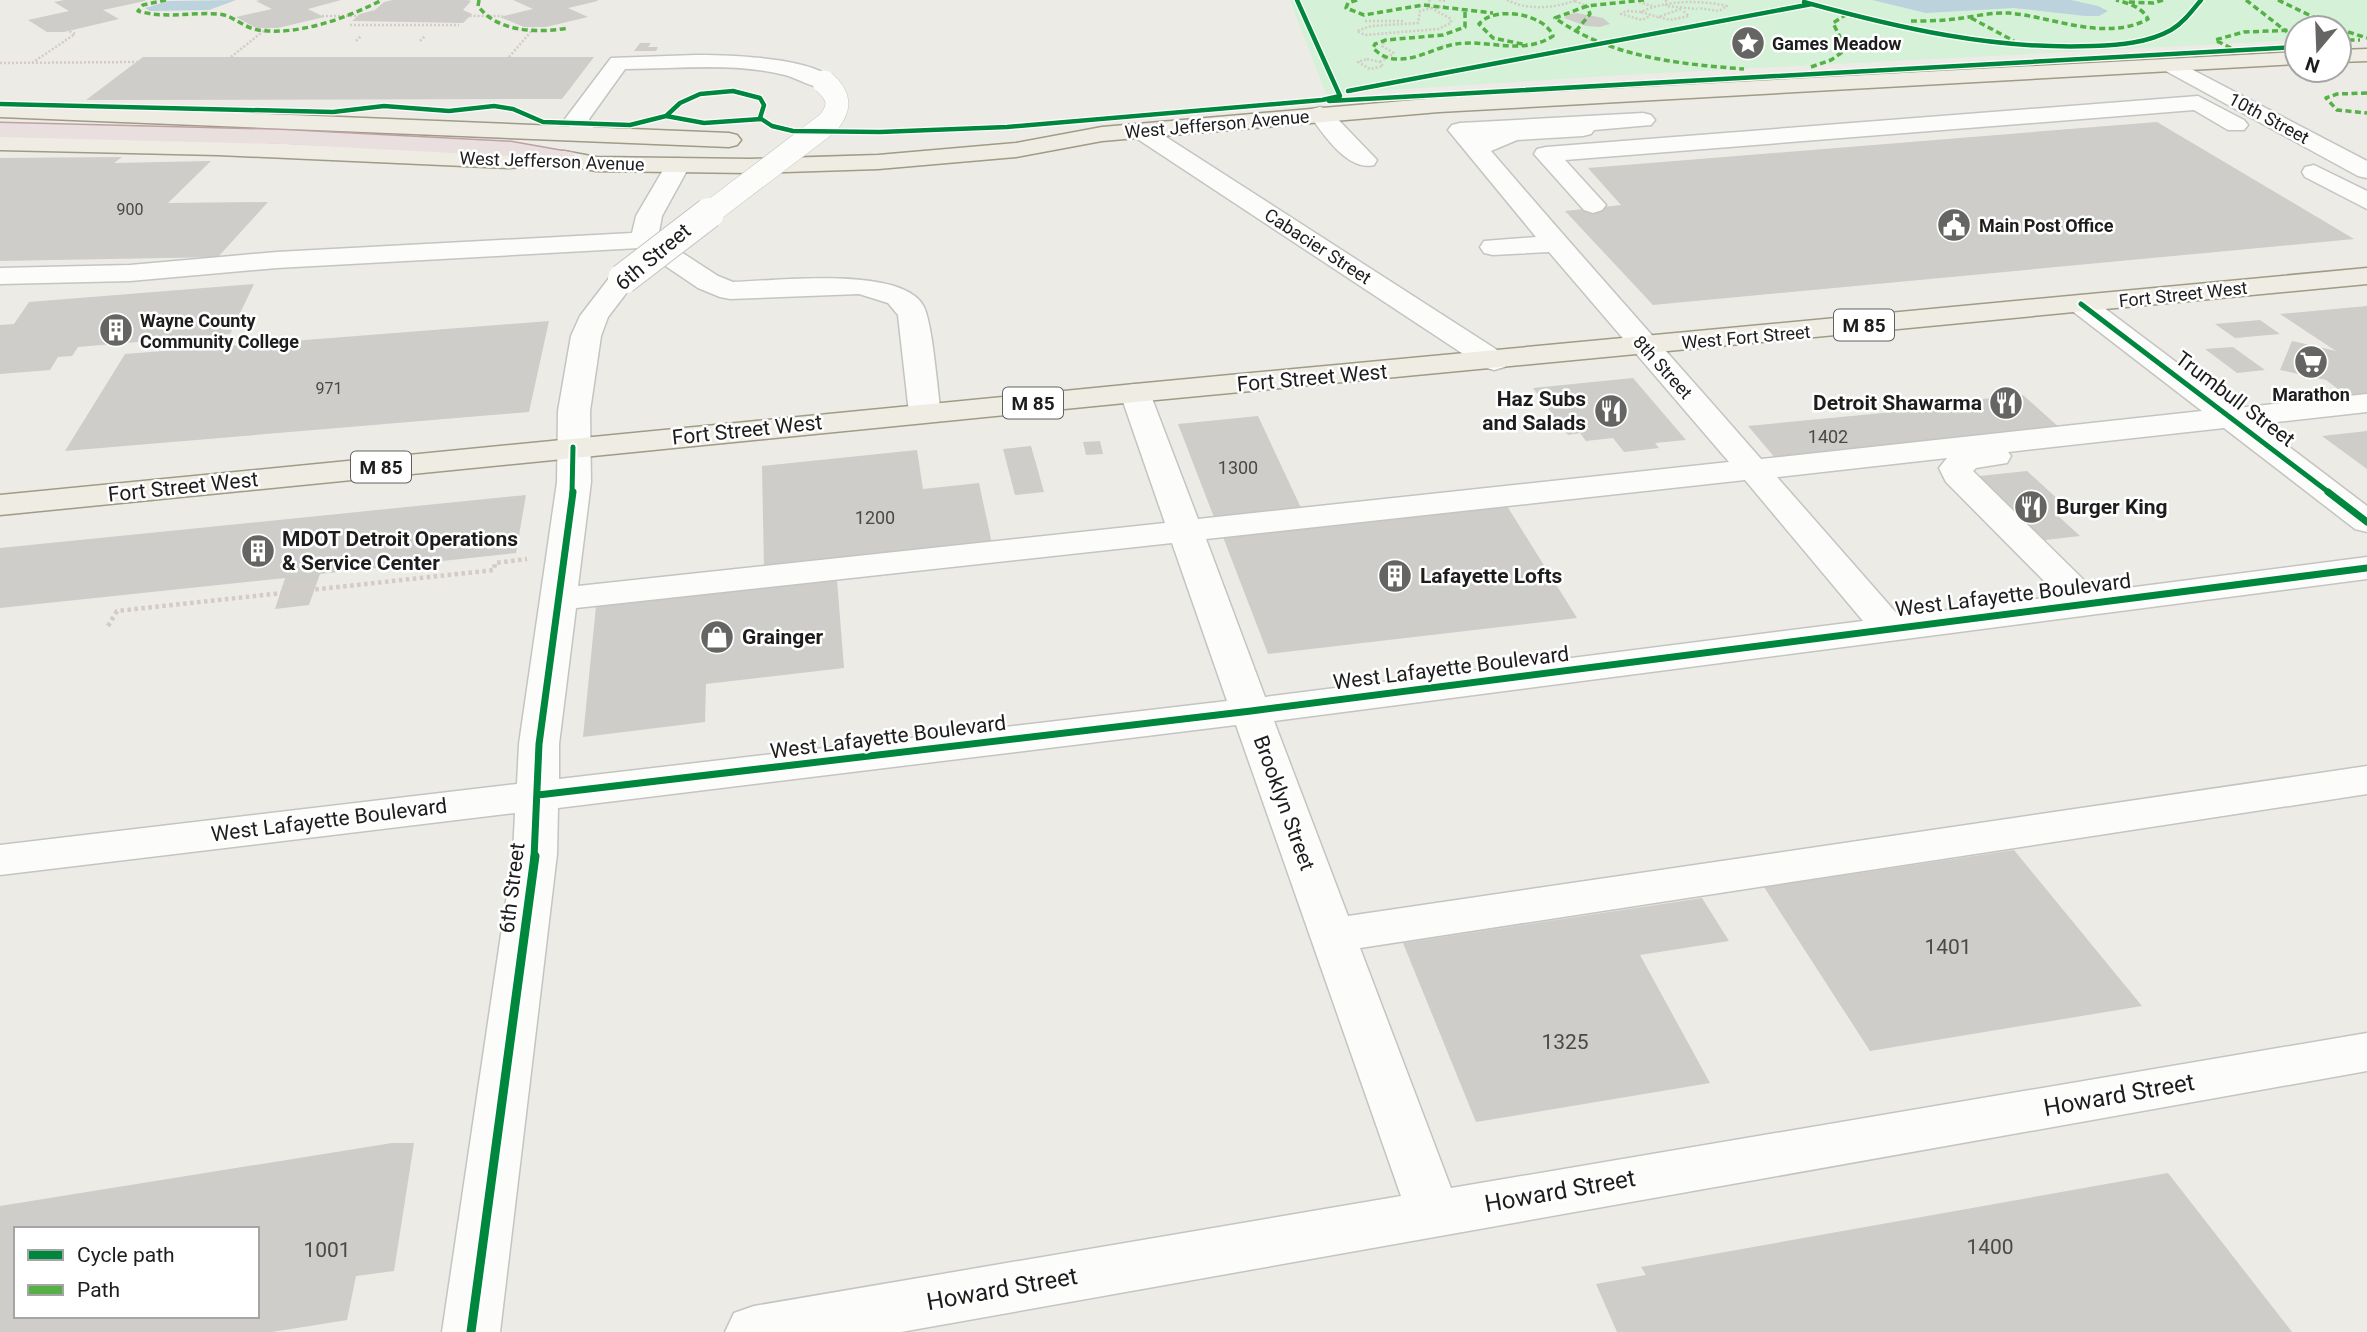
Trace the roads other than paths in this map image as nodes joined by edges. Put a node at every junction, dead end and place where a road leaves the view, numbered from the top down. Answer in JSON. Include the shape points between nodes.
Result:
{"nodes":[{"id":1,"x":2283,"y":59,"type":"edge"},
{"id":2,"x":649,"y":63,"type":"junction"},
{"id":3,"x":2172,"y":65,"type":"junction"},
{"id":4,"x":632,"y":86,"type":"dead end"},
{"id":5,"x":1439,"y":105,"type":"junction"},
{"id":6,"x":616,"y":108,"type":"dead end"},
{"id":7,"x":0,"y":110,"type":"edge"},
{"id":8,"x":1783,"y":113,"type":"dead end"},
{"id":9,"x":1819,"y":113,"type":"junction"},
{"id":10,"x":1320,"y":114,"type":"junction"},
{"id":11,"x":1660,"y":119,"type":"dead end"},
{"id":12,"x":1866,"y":129,"type":"junction"},
{"id":13,"x":0,"y":130,"type":"edge"},
{"id":14,"x":1141,"y":131,"type":"junction"},
{"id":15,"x":584,"y":134,"type":"junction"},
{"id":16,"x":1102,"y":134,"type":"junction"},
{"id":17,"x":796,"y":140,"type":"junction"},
{"id":18,"x":1468,"y":140,"type":"junction"},
{"id":19,"x":0,"y":143,"type":"edge"},
{"id":20,"x":2367,"y":153,"type":"edge"},
{"id":21,"x":2338,"y":155,"type":"junction"},
{"id":22,"x":564,"y":158,"type":"junction"},
{"id":23,"x":1365,"y":160,"type":"dead end"},
{"id":24,"x":2296,"y":162,"type":"dead end"},
{"id":25,"x":625,"y":164,"type":"junction"},
{"id":26,"x":678,"y":165,"type":"junction"},
{"id":27,"x":2367,"y":171,"type":"edge"},
{"id":28,"x":2367,"y":192,"type":"edge"},
{"id":29,"x":2367,"y":201,"type":"edge"},
{"id":30,"x":1593,"y":205,"type":"dead end"},
{"id":31,"x":644,"y":240,"type":"junction"},
{"id":32,"x":1556,"y":244,"type":"junction"},
{"id":33,"x":1493,"y":247,"type":"dead end"},
{"id":34,"x":0,"y":276,"type":"edge"},
{"id":35,"x":2367,"y":276,"type":"edge"},
{"id":36,"x":2081,"y":304,"type":"junction"},
{"id":37,"x":1647,"y":346,"type":"junction"},
{"id":38,"x":1494,"y":361,"type":"junction"},
{"id":39,"x":1452,"y":365,"type":"junction"},
{"id":40,"x":1135,"y":393,"type":"junction"},
{"id":41,"x":2367,"y":403,"type":"edge"},
{"id":42,"x":925,"y":413,"type":"junction"},
{"id":43,"x":2232,"y":418,"type":"junction"},
{"id":44,"x":573,"y":447,"type":"junction"},
{"id":45,"x":2067,"y":454,"type":"dead end"},
{"id":46,"x":1753,"y":471,"type":"junction"},
{"id":47,"x":0,"y":505,"type":"edge"},
{"id":48,"x":2367,"y":522,"type":"edge"},
{"id":49,"x":1187,"y":531,"type":"junction"},
{"id":50,"x":2367,"y":568,"type":"edge"},
{"id":51,"x":558,"y":598,"type":"junction"},
{"id":52,"x":2088,"y":604,"type":"junction"},
{"id":53,"x":1889,"y":628,"type":"junction"},
{"id":54,"x":1251,"y":711,"type":"junction"},
{"id":55,"x":2367,"y":780,"type":"edge"},
{"id":56,"x":538,"y":795,"type":"junction"},
{"id":57,"x":0,"y":860,"type":"edge"},
{"id":58,"x":1332,"y":934,"type":"junction"},
{"id":59,"x":2367,"y":1052,"type":"edge"},
{"id":60,"x":1434,"y":1214,"type":"junction"},
{"id":61,"x":471,"y":1332,"type":"edge"},
{"id":62,"x":754,"y":1332,"type":"edge"}],
"edges":[{"from":1,"to":3,"type":"main road","name":"West Jefferson Avenue"},
{"from":2,"to":4,"type":"street"},
{"from":2,"to":15,"type":"street","name":"6th Street","via":[[619,63],[577,119]]},
{"from":2,"to":44,"type":"street","name":"6th Street","bridge":true,"via":[[768,66],[824,82],[840,100],[828,123],[623,279],[594,316],[586,336]]},
{"from":3,"to":5,"type":"main road","name":"West Jefferson Avenue"},
{"from":3,"to":21,"type":"street","name":"10th Street"},
{"from":5,"to":10,"type":"main road","name":"West Jefferson Avenue"},
{"from":5,"to":18,"type":"street","name":"8th Street"},
{"from":6,"to":15,"type":"street"},
{"from":7,"to":15,"type":"main road","name":"West Jefferson Avenue"},
{"from":8,"to":9,"type":"street"},
{"from":9,"to":12,"type":"street"},
{"from":9,"to":18,"type":"street","via":[[1513,133]]},
{"from":10,"to":14,"type":"main road","name":"West Jefferson Avenue"},
{"from":10,"to":23,"type":"street"},
{"from":11,"to":18,"type":"street"},
{"from":12,"to":28,"type":"street","via":[[2198,103]]},
{"from":12,"to":30,"type":"street","via":[[1546,153]]},
{"from":13,"to":22,"type":"highway","via":[[269,136],[511,149]]},
{"from":14,"to":16,"type":"main road","name":"West Jefferson Avenue"},
{"from":14,"to":38,"type":"street","name":"Cabacier Street"},
{"from":15,"to":17,"type":"main road","name":"West Jefferson Avenue"},
{"from":15,"to":22,"type":"street"},
{"from":16,"to":17,"type":"main road","name":"West Jefferson Avenue"},
{"from":16,"to":26,"type":"main road","name":"West Jefferson Avenue","via":[[1016,150],[878,162]]},
{"from":16,"to":39,"type":"street","name":"Cabacier Street"},
{"from":17,"to":25,"type":"main road","via":[[828,145],[806,156]]},
{"from":18,"to":32,"type":"street","name":"8th Street"},
{"from":19,"to":22,"type":"main road","name":"West Jefferson Avenue","via":[[508,161]]},
{"from":20,"to":21,"type":"street"},
{"from":21,"to":27,"type":"street","name":"10th Street"},
{"from":22,"to":25,"type":"main road","name":"West Jefferson Avenue"},
{"from":24,"to":29,"type":"street"},
{"from":25,"to":26,"type":"main road","name":"West Jefferson Avenue"},
{"from":26,"to":31,"type":"street","via":[[649,216]]},
{"from":31,"to":34,"type":"street","via":[[277,260],[130,273]]},
{"from":31,"to":42,"type":"street","via":[[730,291],[850,285],[898,297],[912,315]]},
{"from":32,"to":33,"type":"street"},
{"from":32,"to":37,"type":"street","name":"8th Street"},
{"from":35,"to":36,"type":"main road","name":"Fort Street West","number":"M 85"},
{"from":36,"to":37,"type":"main road","name":"West Fort Street","number":"M 85"},
{"from":36,"to":43,"type":"street","name":"Trumbull Street"},
{"from":37,"to":38,"type":"main road","name":"West Fort Street","number":"M 85"},
{"from":37,"to":46,"type":"street","name":"8th Street"},
{"from":38,"to":39,"type":"main road","name":"Fort Street West","number":"M 85"},
{"from":39,"to":40,"type":"main road","name":"Fort Street West","number":"M 85"},
{"from":40,"to":42,"type":"main road","name":"Fort Street West","number":"M 85"},
{"from":40,"to":49,"type":"street","name":"Brooklyn Street"},
{"from":41,"to":43,"type":"street"},
{"from":42,"to":44,"type":"main road","name":"Fort Street West","number":"M 85"},
{"from":43,"to":46,"type":"street"},
{"from":43,"to":48,"type":"street","name":"Trumbull Street"},
{"from":44,"to":47,"type":"main road","name":"Fort Street West","number":"M 85"},
{"from":44,"to":51,"type":"street","name":"6th Street","via":[[574,482]]},
{"from":45,"to":52,"type":"street","via":[[2045,451],[1967,459],[1955,468]]},
{"from":46,"to":49,"type":"street"},
{"from":46,"to":53,"type":"street","name":"8th Street"},
{"from":49,"to":51,"type":"street"},
{"from":49,"to":54,"type":"street","name":"Brooklyn Street"},
{"from":50,"to":52,"type":"street","name":"West Lafayette Boulevard"},
{"from":51,"to":56,"type":"street","name":"6th Street","via":[[539,744]]},
{"from":52,"to":53,"type":"street","name":"West Lafayette Boulevard"},
{"from":53,"to":54,"type":"street","name":"West Lafayette Boulevard"},
{"from":54,"to":56,"type":"street","name":"West Lafayette Boulevard"},
{"from":54,"to":58,"type":"street","name":"Brooklyn Street"},
{"from":55,"to":58,"type":"street"},
{"from":56,"to":57,"type":"street","name":"West Lafayette Boulevard"},
{"from":56,"to":61,"type":"street","name":"6th Street","via":[[535,854]]},
{"from":58,"to":60,"type":"street","name":"Brooklyn Street"},
{"from":59,"to":60,"type":"street","name":"Howard Street"},
{"from":60,"to":62,"type":"street","name":"Howard Street"}]}
